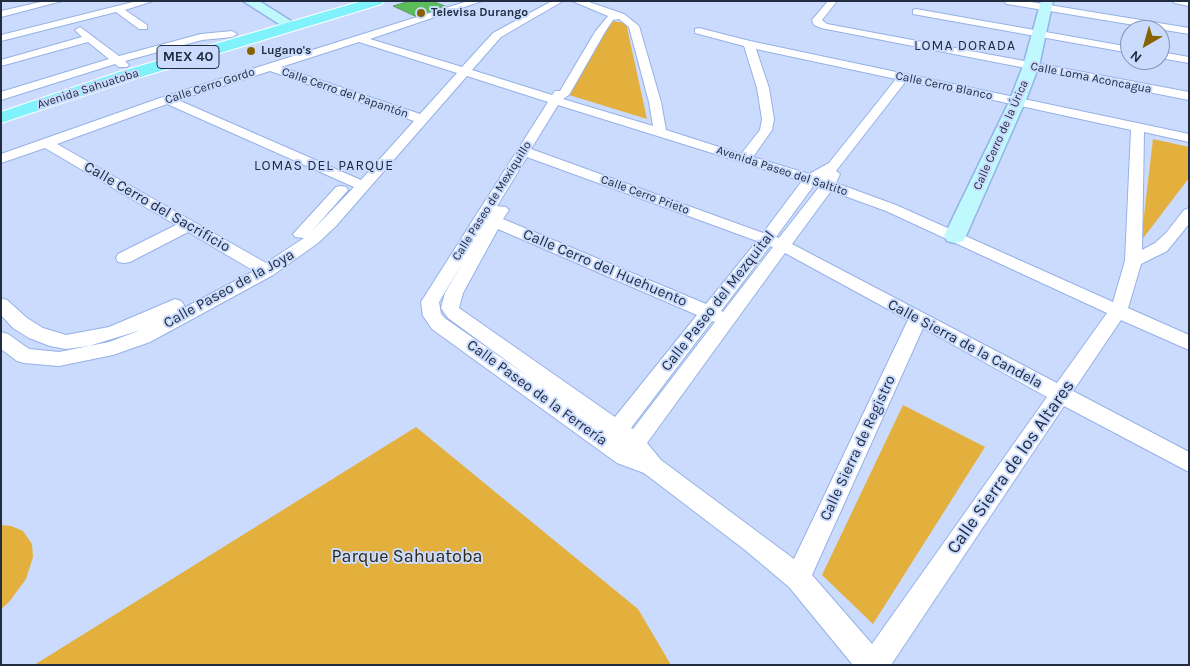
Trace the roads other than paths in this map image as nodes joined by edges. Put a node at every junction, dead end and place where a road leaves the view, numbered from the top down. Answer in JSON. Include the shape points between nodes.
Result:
{"nodes":[{"id":1,"x":58,"y":1,"type":"edge"},
{"id":2,"x":149,"y":1,"type":"edge"},
{"id":3,"x":249,"y":1,"type":"edge"},
{"id":4,"x":345,"y":1,"type":"edge"},
{"id":5,"x":377,"y":1,"type":"edge"},
{"id":6,"x":478,"y":1,"type":"edge"},
{"id":7,"x":549,"y":1,"type":"edge"},
{"id":8,"x":560,"y":1,"type":"edge"},
{"id":9,"x":576,"y":1,"type":"edge"},
{"id":10,"x":834,"y":1,"type":"edge"},
{"id":11,"x":924,"y":1,"type":"edge"},
{"id":12,"x":1007,"y":1,"type":"edge"},
{"id":13,"x":1026,"y":1,"type":"edge"},
{"id":14,"x":1177,"y":1,"type":"edge"},
{"id":15,"x":1189,"y":3,"type":"edge"},
{"id":16,"x":1046,"y":4,"type":"edge"},
{"id":17,"x":118,"y":9,"type":"junction"},
{"id":18,"x":1,"y":14,"type":"edge"},
{"id":19,"x":316,"y":14,"type":"junction"},
{"id":20,"x":615,"y":17,"type":"junction"},
{"id":21,"x":69,"y":21,"type":"junction"},
{"id":22,"x":287,"y":23,"type":"junction"},
{"id":23,"x":143,"y":27,"type":"dead end"},
{"id":24,"x":1189,"y":29,"type":"edge"},
{"id":25,"x":699,"y":31,"type":"dead end"},
{"id":26,"x":1038,"y":34,"type":"junction"},
{"id":27,"x":364,"y":37,"type":"junction"},
{"id":28,"x":1,"y":38,"type":"edge"},
{"id":29,"x":89,"y":38,"type":"junction"},
{"id":30,"x":749,"y":44,"type":"junction"},
{"id":31,"x":1120,"y":48,"type":"edge"},
{"id":32,"x":1170,"y":57,"type":"edge"},
{"id":33,"x":1189,"y":60,"type":"edge"},
{"id":34,"x":120,"y":62,"type":"junction"},
{"id":35,"x":1,"y":63,"type":"edge"},
{"id":36,"x":1030,"y":66,"type":"junction"},
{"id":37,"x":269,"y":67,"type":"junction"},
{"id":38,"x":461,"y":67,"type":"junction"},
{"id":39,"x":903,"y":77,"type":"junction"},
{"id":40,"x":1,"y":96,"type":"edge"},
{"id":41,"x":1189,"y":96,"type":"edge"},
{"id":42,"x":562,"y":98,"type":"junction"},
{"id":43,"x":54,"y":100,"type":"junction"},
{"id":44,"x":167,"y":100,"type":"junction"},
{"id":45,"x":1017,"y":102,"type":"junction"},
{"id":46,"x":1,"y":105,"type":"edge"},
{"id":47,"x":415,"y":117,"type":"junction"},
{"id":48,"x":1,"y":118,"type":"edge"},
{"id":49,"x":660,"y":128,"type":"junction"},
{"id":50,"x":1138,"y":128,"type":"junction"},
{"id":51,"x":1189,"y":138,"type":"edge"},
{"id":52,"x":46,"y":142,"type":"junction"},
{"id":53,"x":529,"y":153,"type":"junction"},
{"id":54,"x":748,"y":155,"type":"junction"},
{"id":55,"x":1,"y":159,"type":"edge"},
{"id":56,"x":825,"y":177,"type":"junction"},
{"id":57,"x":355,"y":183,"type":"junction"},
{"id":58,"x":1189,"y":213,"type":"edge"},
{"id":59,"x":488,"y":218,"type":"junction"},
{"id":60,"x":189,"y":225,"type":"junction"},
{"id":61,"x":957,"y":233,"type":"junction"},
{"id":62,"x":775,"y":242,"type":"junction"},
{"id":63,"x":124,"y":258,"type":"dead end"},
{"id":64,"x":1133,"y":262,"type":"junction"},
{"id":65,"x":262,"y":268,"type":"junction"},
{"id":66,"x":1,"y":304,"type":"edge"},
{"id":67,"x":1119,"y":307,"type":"junction"},
{"id":68,"x":430,"y":308,"type":"junction"},
{"id":69,"x":450,"y":308,"type":"junction"},
{"id":70,"x":709,"y":313,"type":"junction"},
{"id":71,"x":918,"y":318,"type":"junction"},
{"id":72,"x":727,"y":320,"type":"junction"},
{"id":73,"x":1189,"y":332,"type":"edge"},
{"id":74,"x":1,"y":339,"type":"edge"},
{"id":75,"x":1189,"y":343,"type":"edge"},
{"id":76,"x":1060,"y":395,"type":"junction"},
{"id":77,"x":621,"y":443,"type":"junction"},
{"id":78,"x":1189,"y":463,"type":"edge"},
{"id":79,"x":653,"y":467,"type":"joint"},
{"id":80,"x":798,"y":578,"type":"junction"},
{"id":81,"x":873,"y":665,"type":"edge"}],
"edges":[{"from":1,"to":18,"type":"street"},
{"from":2,"to":17,"type":"street"},
{"from":3,"to":22,"type":"street"},
{"from":4,"to":19,"type":"main road","name":"Avenida Sahuatoba","number":"MEX 40"},
{"from":5,"to":19,"type":"main road","name":"Avenida Sahuatoba","number":"MEX 40"},
{"from":6,"to":27,"type":"street","name":"Calle Cerro Gordo"},
{"from":7,"to":38,"type":"street","name":"Calle Paseo de la Joya","via":[[488,32]]},
{"from":8,"to":20,"type":"street"},
{"from":8,"to":38,"type":"street","name":"Calle Paseo de la Joya","via":[[497,35]]},
{"from":9,"to":20,"type":"street"},
{"from":10,"to":36,"type":"street","name":"Calle Loma Aconcagua","via":[[817,23],[901,36]]},
{"from":11,"to":26,"type":"street","via":[[914,16]]},
{"from":12,"to":16,"type":"street"},
{"from":13,"to":16,"type":"street"},
{"from":14,"to":15,"type":"street"},
{"from":16,"to":24,"type":"street"},
{"from":16,"to":26,"type":"street","name":"Calle Cerro de la Úrica"},
{"from":17,"to":21,"type":"street"},
{"from":17,"to":23,"type":"street"},
{"from":19,"to":22,"type":"main road","name":"Avenida Sahuatoba","number":"MEX 40"},
{"from":20,"to":42,"type":"street","name":"Calle Paseo de Mexiquillo","via":[[600,32]]},
{"from":20,"to":49,"type":"street","via":[[629,21],[636,31]]},
{"from":21,"to":28,"type":"street"},
{"from":21,"to":29,"type":"street"},
{"from":22,"to":34,"type":"main road","name":"Avenida Sahuatoba","number":"MEX 40"},
{"from":22,"to":43,"type":"main road","name":"Avenida Sahuatoba","number":"MEX 40"},
{"from":25,"to":30,"type":"street","name":"Calle Cerro Blanco"},
{"from":26,"to":31,"type":"street"},
{"from":26,"to":36,"type":"street","name":"Calle Cerro de la Úrica"},
{"from":27,"to":37,"type":"street","name":"Calle Cerro Gordo"},
{"from":27,"to":38,"type":"street","name":"Avenida Paseo del Saltito"},
{"from":29,"to":34,"type":"street"},
{"from":29,"to":35,"type":"street"},
{"from":30,"to":39,"type":"street","name":"Calle Cerro Blanco"},
{"from":30,"to":54,"type":"street","via":[[763,88],[768,119],[766,130]]},
{"from":32,"to":33,"type":"street"},
{"from":34,"to":40,"type":"street"},
{"from":34,"to":43,"type":"main road","via":[[122,69],[114,75]]},
{"from":34,"to":46,"type":"main road","name":"Avenida Sahuatoba","number":"MEX 40"},
{"from":36,"to":41,"type":"street","name":"Calle Loma Aconcagua"},
{"from":36,"to":45,"type":"street","name":"Calle Cerro de la Úrica"},
{"from":37,"to":44,"type":"street","name":"Calle Cerro Gordo"},
{"from":37,"to":47,"type":"street","name":"Calle Cerro del Papantón"},
{"from":38,"to":42,"type":"street","name":"Avenida Paseo del Saltito"},
{"from":38,"to":47,"type":"street","name":"Calle Paseo de la Joya"},
{"from":39,"to":45,"type":"street","name":"Calle Cerro Blanco"},
{"from":39,"to":56,"type":"street","name":"Calle Paseo del Mezquital"},
{"from":42,"to":49,"type":"street","name":"Avenida Paseo del Saltito"},
{"from":42,"to":53,"type":"street","name":"Calle Paseo de Mexiquillo"},
{"from":43,"to":48,"type":"main road","name":"Avenida Sahuatoba","number":"MEX 40"},
{"from":44,"to":52,"type":"street","name":"Calle Cerro Gordo"},
{"from":44,"to":57,"type":"street"},
{"from":45,"to":50,"type":"street","name":"Calle Cerro Blanco"},
{"from":45,"to":61,"type":"street","name":"Calle Cerro de la Úrica"},
{"from":47,"to":57,"type":"street","name":"Calle Paseo de la Joya"},
{"from":47,"to":57,"type":"street","name":"Calle Paseo de la Joya","via":[[366,163]]},
{"from":49,"to":54,"type":"street","name":"Avenida Paseo del Saltito"},
{"from":50,"to":51,"type":"street","name":"Calle Cerro Blanco"},
{"from":50,"to":64,"type":"street","name":"Calle Sierra de los Altares"},
{"from":52,"to":55,"type":"street","name":"Calle Cerro Gordo"},
{"from":52,"to":60,"type":"street","name":"Calle Cerro del Sacrificio"},
{"from":53,"to":59,"type":"street","name":"Calle Paseo de Mexiquillo"},
{"from":53,"to":62,"type":"street","name":"Calle Cerro Prieto"},
{"from":54,"to":56,"type":"street","name":"Avenida Paseo del Saltito"},
{"from":56,"to":61,"type":"street","name":"Avenida Paseo del Saltito","via":[[891,208]]},
{"from":56,"to":62,"type":"street","name":"Calle Paseo del Mezquital"},
{"from":57,"to":65,"type":"street","name":"Calle Paseo de la Joya","via":[[312,240]]},
{"from":58,"to":64,"type":"street","via":[[1160,247]]},
{"from":59,"to":68,"type":"street","name":"Calle Paseo de Mexiquillo","via":[[430,302]]},
{"from":59,"to":69,"type":"street","name":"Calle Paseo de Mexiquillo"},
{"from":59,"to":70,"type":"street","name":"Calle Cerro del Huehuento"},
{"from":60,"to":63,"type":"street"},
{"from":60,"to":65,"type":"street","name":"Calle Cerro del Sacrificio"},
{"from":61,"to":67,"type":"street","name":"Avenida Paseo del Saltito"},
{"from":62,"to":70,"type":"street","name":"Calle Paseo del Mezquital"},
{"from":62,"to":71,"type":"street","name":"Calle Sierra de la Candela"},
{"from":62,"to":72,"type":"street","name":"Calle Paseo del Mezquital"},
{"from":64,"to":67,"type":"street","name":"Calle Sierra de los Altares"},
{"from":65,"to":66,"type":"street","name":"Calle Paseo de la Joya","via":[[135,325],[89,339],[66,342],[50,339],[20,323]]},
{"from":65,"to":74,"type":"street","name":"Calle Paseo de la Joya","via":[[143,337],[86,355],[59,359],[24,356]]},
{"from":67,"to":73,"type":"street","name":"Avenida Paseo del Saltito"},
{"from":67,"to":75,"type":"street","name":"Avenida Paseo del Saltito"},
{"from":67,"to":76,"type":"street","name":"Calle Sierra de los Altares"},
{"from":68,"to":69,"type":"street"},
{"from":68,"to":77,"type":"street","name":"Calle Paseo de la Ferrería","via":[[439,324]]},
{"from":69,"to":77,"type":"street","name":"Calle Paseo de la Ferrería"},
{"from":70,"to":72,"type":"street","name":"Calle Cerro del Huehuento"},
{"from":70,"to":77,"type":"street","name":"Calle Paseo del Mezquital"},
{"from":71,"to":76,"type":"street","name":"Calle Sierra de la Candela"},
{"from":71,"to":80,"type":"street","name":"Calle Sierra de Registro"},
{"from":72,"to":77,"type":"street","name":"Calle Paseo del Mezquital"},
{"from":76,"to":78,"type":"street","name":"Calle Sierra de la Candela"},
{"from":76,"to":81,"type":"street","name":"Calle Sierra de los Altares"},
{"from":77,"to":79,"type":"street","name":"Calle Paseo de la Ferrería"},
{"from":79,"to":80,"type":"street","name":"Calle Paseo de la Ferrería"},
{"from":80,"to":81,"type":"street","name":"Calle Paseo de la Ferrería"}]}
